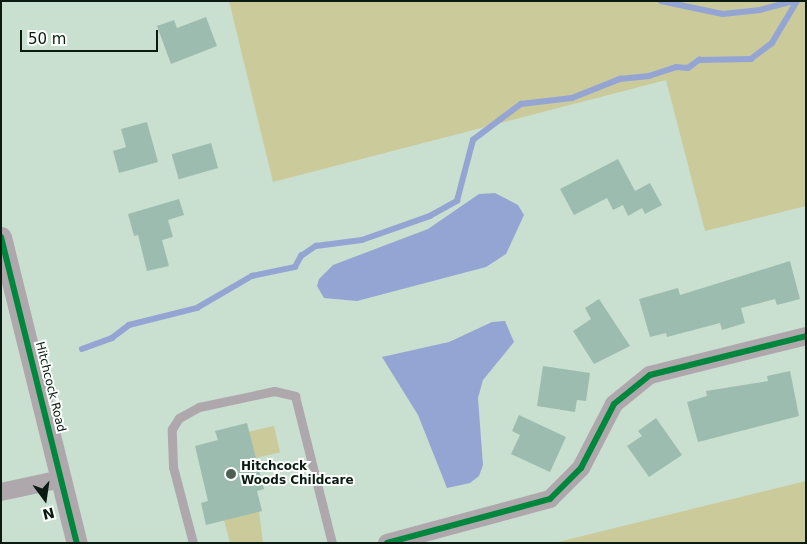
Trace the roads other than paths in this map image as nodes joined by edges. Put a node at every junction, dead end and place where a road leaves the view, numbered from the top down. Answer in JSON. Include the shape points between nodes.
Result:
{"nodes":[{"id":1,"x":1,"y":238,"type":"edge"},
{"id":2,"x":806,"y":336,"type":"edge"},
{"id":3,"x":61,"y":479,"type":"junction"},
{"id":4,"x":1,"y":492,"type":"edge"},
{"id":5,"x":77,"y":543,"type":"edge"},
{"id":6,"x":194,"y":543,"type":"edge"},
{"id":7,"x":332,"y":543,"type":"edge"},
{"id":8,"x":387,"y":543,"type":"edge"}],
"edges":[{"from":1,"to":3,"type":"street","name":"Hitchcock Road"},
{"from":2,"to":8,"type":"street","via":[[650,375],[630,387],[614,404],[582,468],[550,498]]},
{"from":3,"to":4,"type":"street"},
{"from":3,"to":5,"type":"street","name":"Hitchcock Road"},
{"from":6,"to":7,"type":"lane","via":[[172,467],[172,429],[179,418],[199,407],[274,391],[294,396]]}]}
